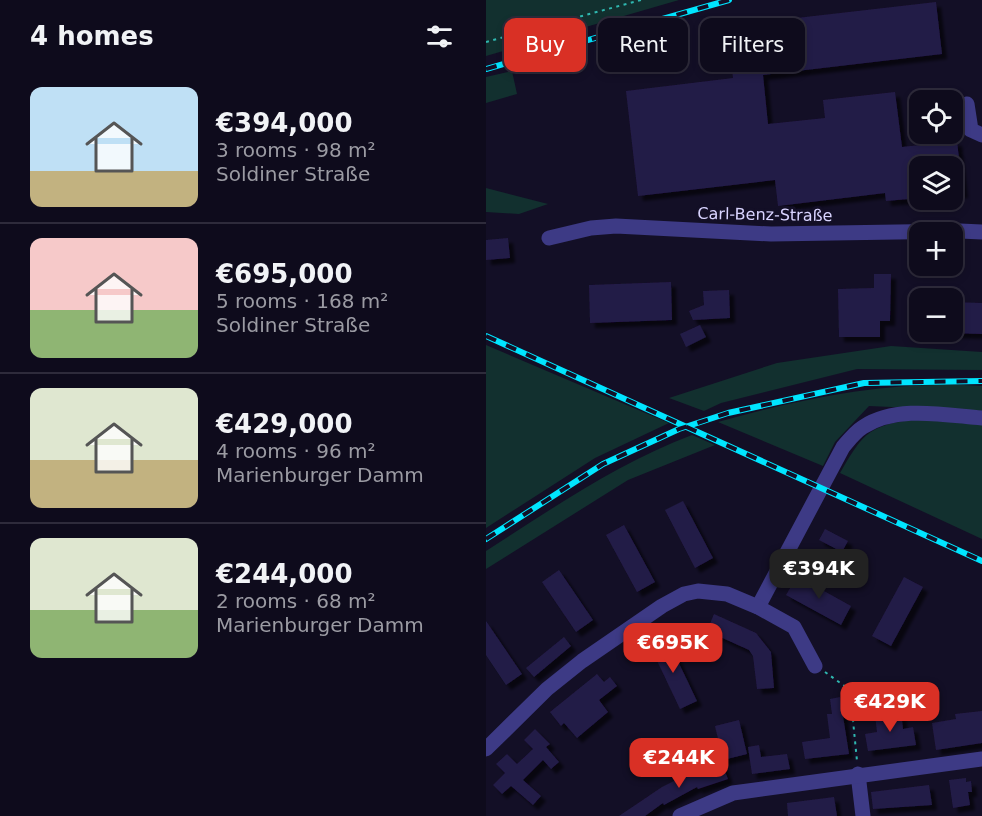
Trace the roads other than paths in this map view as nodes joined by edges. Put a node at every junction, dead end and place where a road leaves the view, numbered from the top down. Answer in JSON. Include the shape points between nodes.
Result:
{"nodes":[{"id":1,"x":967,"y":104,"type":"dead end"},
{"id":2,"x":982,"y":135,"type":"edge"},
{"id":3,"x":982,"y":232,"type":"edge"},
{"id":4,"x":549,"y":238,"type":"dead end"},
{"id":5,"x":982,"y":418,"type":"edge"},
{"id":6,"x":758,"y":607,"type":"junction"},
{"id":7,"x":815,"y":666,"type":"road end"},
{"id":8,"x":486,"y":749,"type":"edge"},
{"id":9,"x":982,"y":759,"type":"edge"},
{"id":10,"x":858,"y":774,"type":"junction"},
{"id":11,"x":680,"y":816,"type":"edge"},
{"id":12,"x":863,"y":816,"type":"edge"}],
"edges":[{"from":1,"to":2,"type":"street","via":[[971,130]]},
{"from":3,"to":4,"type":"street","name":"Carl-Benz-Straße","via":[[771,234],[616,226]]},
{"from":5,"to":6,"type":"street","via":[[899,415],[880,418],[861,428],[843,447]]},
{"from":6,"to":7,"type":"street","via":[[794,627]]},
{"from":6,"to":8,"type":"street","via":[[713,591],[684,594],[582,661]]},
{"from":9,"to":10,"type":"street"},
{"from":10,"to":11,"type":"street","via":[[733,792]]},
{"from":10,"to":12,"type":"street"}]}
